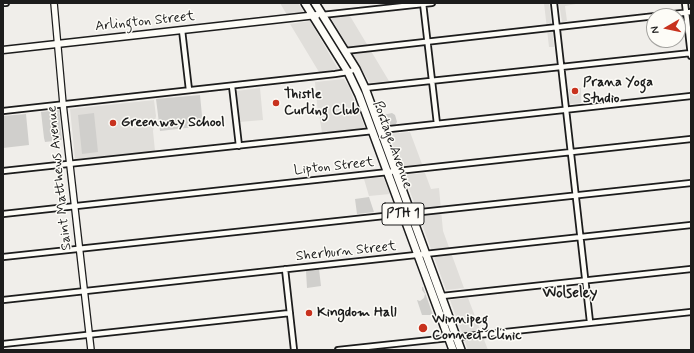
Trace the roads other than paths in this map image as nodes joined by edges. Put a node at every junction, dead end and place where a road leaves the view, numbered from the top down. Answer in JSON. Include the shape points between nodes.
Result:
{"nodes":[{"id":1,"x":3,"y":3,"type":"edge"},
{"id":2,"x":6,"y":3,"type":"edge"},
{"id":3,"x":54,"y":3,"type":"edge"},
{"id":4,"x":305,"y":3,"type":"edge"},
{"id":5,"x":315,"y":3,"type":"edge"},
{"id":6,"x":423,"y":3,"type":"edge"},
{"id":7,"x":432,"y":3,"type":"edge"},
{"id":8,"x":554,"y":3,"type":"edge"},
{"id":9,"x":685,"y":3,"type":"edge"},
{"id":10,"x":688,"y":12,"type":"edge"},
{"id":11,"x":322,"y":15,"type":"junction"},
{"id":12,"x":313,"y":16,"type":"junction"},
{"id":13,"x":557,"y":27,"type":"junction"},
{"id":14,"x":182,"y":30,"type":"junction"},
{"id":15,"x":428,"y":42,"type":"junction"},
{"id":16,"x":58,"y":44,"type":"junction"},
{"id":17,"x":3,"y":50,"type":"edge"},
{"id":18,"x":345,"y":51,"type":"junction"},
{"id":19,"x":691,"y":53,"type":"edge"},
{"id":20,"x":691,"y":56,"type":"edge"},
{"id":21,"x":561,"y":67,"type":"junction"},
{"id":22,"x":356,"y":69,"type":"junction"},
{"id":23,"x":348,"y":72,"type":"junction"},
{"id":24,"x":432,"y":81,"type":"junction"},
{"id":25,"x":232,"y":86,"type":"junction"},
{"id":26,"x":366,"y":88,"type":"junction"},
{"id":27,"x":189,"y":90,"type":"junction"},
{"id":28,"x":691,"y":96,"type":"edge"},
{"id":29,"x":64,"y":104,"type":"junction"},
{"id":30,"x":566,"y":110,"type":"junction"},
{"id":31,"x":3,"y":111,"type":"edge"},
{"id":32,"x":437,"y":124,"type":"junction"},
{"id":33,"x":382,"y":130,"type":"junction"},
{"id":34,"x":373,"y":131,"type":"junction"},
{"id":35,"x":691,"y":140,"type":"edge"},
{"id":36,"x":239,"y":146,"type":"junction"},
{"id":37,"x":571,"y":152,"type":"junction"},
{"id":38,"x":70,"y":164,"type":"junction"},
{"id":39,"x":3,"y":171,"type":"edge"},
{"id":40,"x":397,"y":171,"type":"junction"},
{"id":41,"x":388,"y":172,"type":"junction"},
{"id":42,"x":691,"y":183,"type":"edge"},
{"id":43,"x":575,"y":194,"type":"junction"},
{"id":44,"x":75,"y":206,"type":"junction"},
{"id":45,"x":412,"y":213,"type":"junction"},
{"id":46,"x":3,"y":214,"type":"edge"},
{"id":47,"x":403,"y":214,"type":"junction"},
{"id":48,"x":691,"y":225,"type":"edge"},
{"id":49,"x":580,"y":237,"type":"junction"},
{"id":50,"x":80,"y":249,"type":"junction"},
{"id":51,"x":427,"y":254,"type":"junction"},
{"id":52,"x":418,"y":255,"type":"junction"},
{"id":53,"x":3,"y":257,"type":"edge"},
{"id":54,"x":285,"y":269,"type":"junction"},
{"id":55,"x":691,"y":269,"type":"edge"},
{"id":56,"x":585,"y":280,"type":"junction"},
{"id":57,"x":84,"y":291,"type":"junction"},
{"id":58,"x":442,"y":296,"type":"junction"},
{"id":59,"x":3,"y":300,"type":"edge"},
{"id":60,"x":691,"y":312,"type":"edge"},
{"id":61,"x":290,"y":313,"type":"junction"},
{"id":62,"x":590,"y":322,"type":"junction"},
{"id":63,"x":89,"y":335,"type":"junction"},
{"id":64,"x":457,"y":337,"type":"junction"},
{"id":65,"x":448,"y":338,"type":"junction"},
{"id":66,"x":3,"y":344,"type":"edge"},
{"id":67,"x":91,"y":350,"type":"edge"},
{"id":68,"x":294,"y":350,"type":"edge"},
{"id":69,"x":338,"y":350,"type":"edge"},
{"id":70,"x":453,"y":350,"type":"edge"},
{"id":71,"x":461,"y":350,"type":"edge"}],
"edges":[{"from":1,"to":2,"type":"street"},
{"from":3,"to":16,"type":"street","name":"Saint Matthews Avenue"},
{"from":4,"to":12,"type":"highway","name":"Portage Avenue","number":"PTH 1"},
{"from":5,"to":11,"type":"highway","name":"Portage Avenue","number":"PTH 1"},
{"from":6,"to":7,"type":"street","name":"Arlington Street"},
{"from":6,"to":11,"type":"street","name":"Arlington Street"},
{"from":6,"to":15,"type":"street"},
{"from":8,"to":13,"type":"street"},
{"from":9,"to":10,"type":"street"},
{"from":10,"to":13,"type":"street"},
{"from":10,"to":19,"type":"street"},
{"from":11,"to":12,"type":"main road","name":"Arlington Street"},
{"from":11,"to":18,"type":"highway","name":"Portage Avenue","number":"PTH 1"},
{"from":12,"to":14,"type":"main road","name":"Arlington Street"},
{"from":12,"to":23,"type":"highway","name":"Portage Avenue","number":"PTH 1"},
{"from":13,"to":15,"type":"street"},
{"from":13,"to":21,"type":"street"},
{"from":14,"to":16,"type":"main road","name":"Arlington Street"},
{"from":14,"to":27,"type":"street"},
{"from":15,"to":18,"type":"street"},
{"from":15,"to":24,"type":"street"},
{"from":16,"to":17,"type":"main road","name":"Arlington Street"},
{"from":16,"to":29,"type":"street","name":"Saint Matthews Avenue"},
{"from":18,"to":22,"type":"highway","name":"Portage Avenue","number":"PTH 1"},
{"from":19,"to":20,"type":"street"},
{"from":19,"to":21,"type":"street"},
{"from":21,"to":24,"type":"street"},
{"from":21,"to":30,"type":"street"},
{"from":22,"to":23,"type":"street"},
{"from":22,"to":26,"type":"highway","name":"Portage Avenue","number":"PTH 1"},
{"from":23,"to":25,"type":"street"},
{"from":23,"to":34,"type":"highway","name":"Portage Avenue","number":"PTH 1"},
{"from":24,"to":26,"type":"street"},
{"from":24,"to":32,"type":"street"},
{"from":25,"to":27,"type":"street"},
{"from":25,"to":36,"type":"street"},
{"from":26,"to":33,"type":"highway","name":"Portage Avenue","number":"PTH 1"},
{"from":27,"to":29,"type":"street"},
{"from":28,"to":30,"type":"street"},
{"from":29,"to":31,"type":"street"},
{"from":29,"to":38,"type":"street","name":"Saint Matthews Avenue"},
{"from":30,"to":32,"type":"street"},
{"from":30,"to":37,"type":"street"},
{"from":32,"to":33,"type":"street"},
{"from":33,"to":40,"type":"highway","name":"Portage Avenue","number":"PTH 1"},
{"from":34,"to":36,"type":"street"},
{"from":34,"to":41,"type":"highway","name":"Portage Avenue","number":"PTH 1"},
{"from":35,"to":37,"type":"street","name":"Lipton Street"},
{"from":36,"to":38,"type":"street"},
{"from":37,"to":40,"type":"street","name":"Lipton Street"},
{"from":37,"to":43,"type":"street"},
{"from":38,"to":39,"type":"street"},
{"from":38,"to":44,"type":"street","name":"Saint Matthews Avenue"},
{"from":40,"to":41,"type":"street","name":"Lipton Street"},
{"from":40,"to":45,"type":"highway","name":"Portage Avenue","number":"PTH 1"},
{"from":41,"to":44,"type":"street","name":"Lipton Street"},
{"from":41,"to":47,"type":"highway","name":"Portage Avenue","number":"PTH 1"},
{"from":42,"to":43,"type":"street"},
{"from":43,"to":45,"type":"street"},
{"from":43,"to":49,"type":"street"},
{"from":44,"to":46,"type":"street","name":"Lipton Street"},
{"from":44,"to":50,"type":"street","name":"Saint Matthews Avenue"},
{"from":45,"to":47,"type":"street"},
{"from":45,"to":51,"type":"highway","name":"Portage Avenue","number":"PTH 1"},
{"from":47,"to":50,"type":"street"},
{"from":47,"to":52,"type":"highway","name":"Portage Avenue","number":"PTH 1"},
{"from":48,"to":49,"type":"street","name":"Sherburn Street"},
{"from":49,"to":51,"type":"street","name":"Sherburn Street"},
{"from":49,"to":56,"type":"street"},
{"from":50,"to":53,"type":"street"},
{"from":50,"to":57,"type":"street","name":"Saint Matthews Avenue"},
{"from":51,"to":52,"type":"street","name":"Sherburn Street"},
{"from":51,"to":58,"type":"highway","name":"Portage Avenue","number":"PTH 1"},
{"from":52,"to":54,"type":"street","name":"Sherburn Street"},
{"from":52,"to":65,"type":"highway","name":"Portage Avenue","number":"PTH 1"},
{"from":54,"to":57,"type":"street","name":"Sherburn Street"},
{"from":54,"to":61,"type":"street"},
{"from":55,"to":56,"type":"street"},
{"from":56,"to":58,"type":"street"},
{"from":56,"to":62,"type":"street"},
{"from":57,"to":59,"type":"street","name":"Sherburn Street"},
{"from":57,"to":63,"type":"street","name":"Saint Matthews Avenue"},
{"from":58,"to":64,"type":"highway","name":"Portage Avenue","number":"PTH 1"},
{"from":60,"to":62,"type":"street"},
{"from":61,"to":63,"type":"street"},
{"from":61,"to":68,"type":"street"},
{"from":62,"to":64,"type":"street"},
{"from":63,"to":66,"type":"street"},
{"from":63,"to":67,"type":"street","name":"Saint Matthews Avenue"},
{"from":64,"to":65,"type":"street"},
{"from":64,"to":71,"type":"highway","name":"Portage Avenue","number":"PTH 1"},
{"from":65,"to":69,"type":"street"},
{"from":65,"to":70,"type":"highway","name":"Portage Avenue","number":"PTH 1"}]}
